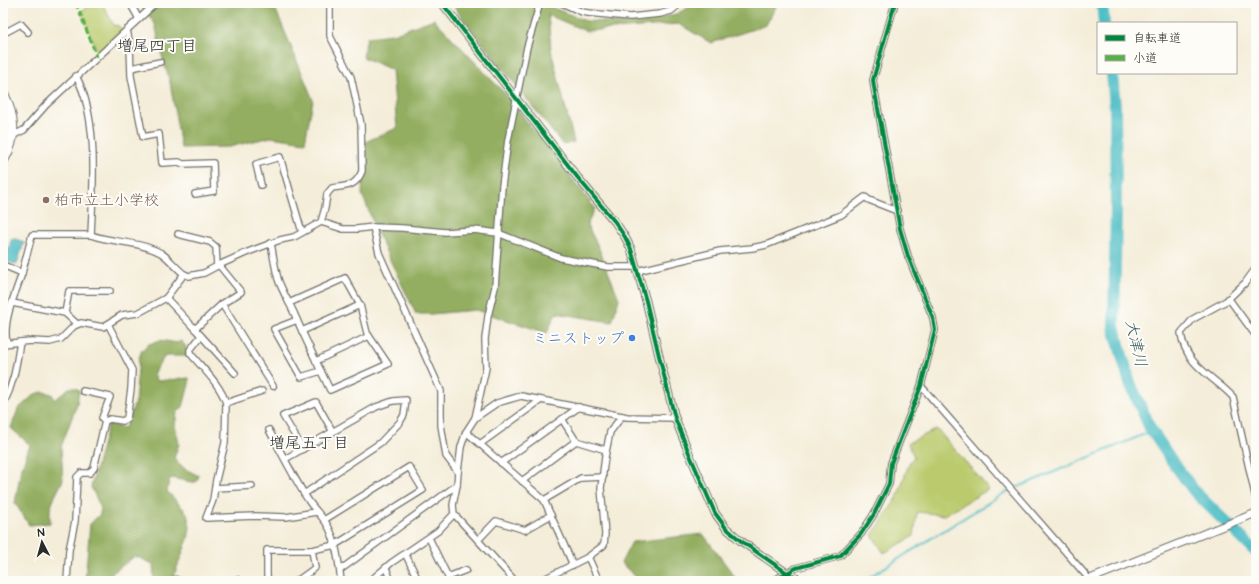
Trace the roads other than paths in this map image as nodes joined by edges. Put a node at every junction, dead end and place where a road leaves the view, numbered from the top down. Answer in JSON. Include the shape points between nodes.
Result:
{"nodes":[{"id":1,"x":130,"y":3,"type":"edge"},
{"id":2,"x":156,"y":3,"type":"edge"},
{"id":3,"x":328,"y":3,"type":"edge"},
{"id":4,"x":442,"y":3,"type":"edge"},
{"id":5,"x":540,"y":3,"type":"edge"},
{"id":6,"x":562,"y":3,"type":"edge"},
{"id":7,"x":681,"y":3,"type":"edge"},
{"id":8,"x":895,"y":3,"type":"edge"},
{"id":9,"x":139,"y":19,"type":"junction"},
{"id":10,"x":3,"y":27,"type":"edge"},
{"id":11,"x":127,"y":30,"type":"junction"},
{"id":12,"x":28,"y":32,"type":"dead end"},
{"id":13,"x":160,"y":62,"type":"dead end"},
{"id":14,"x":131,"y":68,"type":"junction"},
{"id":15,"x":76,"y":76,"type":"junction"},
{"id":16,"x":3,"y":92,"type":"edge"},
{"id":17,"x":517,"y":99,"type":"junction"},
{"id":18,"x":12,"y":136,"type":"junction"},
{"id":19,"x":3,"y":161,"type":"edge"},
{"id":20,"x":262,"y":185,"type":"dead end"},
{"id":21,"x":195,"y":194,"type":"dead end"},
{"id":22,"x":897,"y":211,"type":"junction"},
{"id":23,"x":321,"y":222,"type":"junction"},
{"id":24,"x":373,"y":227,"type":"junction"},
{"id":25,"x":302,"y":232,"type":"junction"},
{"id":26,"x":498,"y":232,"type":"junction"},
{"id":27,"x":178,"y":234,"type":"dead end"},
{"id":28,"x":91,"y":235,"type":"junction"},
{"id":29,"x":271,"y":243,"type":"junction"},
{"id":30,"x":3,"y":265,"type":"edge"},
{"id":31,"x":218,"y":266,"type":"junction"},
{"id":32,"x":1256,"y":268,"type":"edge"},
{"id":33,"x":637,"y":269,"type":"junction"},
{"id":34,"x":22,"y":273,"type":"junction"},
{"id":35,"x":184,"y":274,"type":"junction"},
{"id":36,"x":110,"y":291,"type":"dead end"},
{"id":37,"x":166,"y":298,"type":"junction"},
{"id":38,"x":1229,"y":299,"type":"junction"},
{"id":39,"x":12,"y":303,"type":"junction"},
{"id":40,"x":289,"y":303,"type":"junction"},
{"id":41,"x":222,"y":304,"type":"junction"},
{"id":42,"x":360,"y":305,"type":"junction"},
{"id":43,"x":65,"y":313,"type":"junction"},
{"id":44,"x":297,"y":320,"type":"junction"},
{"id":45,"x":77,"y":324,"type":"junction"},
{"id":46,"x":108,"y":324,"type":"junction"},
{"id":47,"x":195,"y":329,"type":"junction"},
{"id":48,"x":302,"y":331,"type":"junction"},
{"id":49,"x":201,"y":336,"type":"junction"},
{"id":50,"x":369,"y":336,"type":"junction"},
{"id":51,"x":1256,"y":336,"type":"edge"},
{"id":52,"x":20,"y":342,"type":"junction"},
{"id":53,"x":5,"y":343,"type":"edge"},
{"id":54,"x":316,"y":361,"type":"junction"},
{"id":55,"x":321,"y":371,"type":"junction"},
{"id":56,"x":235,"y":373,"type":"dead end"},
{"id":57,"x":273,"y":386,"type":"dead end"},
{"id":58,"x":921,"y":386,"type":"junction"},
{"id":59,"x":83,"y":391,"type":"dead end"},
{"id":60,"x":262,"y":391,"type":"dead end"},
{"id":61,"x":541,"y":400,"type":"junction"},
{"id":62,"x":226,"y":404,"type":"junction"},
{"id":63,"x":3,"y":405,"type":"edge"},
{"id":64,"x":579,"y":407,"type":"junction"},
{"id":65,"x":622,"y":416,"type":"junction"},
{"id":66,"x":475,"y":418,"type":"junction"},
{"id":67,"x":675,"y":418,"type":"junction"},
{"id":68,"x":562,"y":419,"type":"junction"},
{"id":69,"x":105,"y":421,"type":"junction"},
{"id":70,"x":269,"y":430,"type":"dead end"},
{"id":71,"x":333,"y":432,"type":"junction"},
{"id":72,"x":466,"y":432,"type":"junction"},
{"id":73,"x":576,"y":441,"type":"junction"},
{"id":74,"x":480,"y":444,"type":"junction"},
{"id":75,"x":303,"y":449,"type":"junction"},
{"id":76,"x":606,"y":450,"type":"junction"},
{"id":77,"x":285,"y":459,"type":"junction"},
{"id":78,"x":501,"y":463,"type":"junction"},
{"id":79,"x":458,"y":472,"type":"junction"},
{"id":80,"x":603,"y":477,"type":"junction"},
{"id":81,"x":522,"y":481,"type":"junction"},
{"id":82,"x":457,"y":485,"type":"junction"},
{"id":83,"x":252,"y":486,"type":"dead end"},
{"id":84,"x":215,"y":488,"type":"junction"},
{"id":85,"x":304,"y":494,"type":"junction"},
{"id":86,"x":1256,"y":499,"type":"edge"},
{"id":87,"x":544,"y":500,"type":"junction"},
{"id":88,"x":316,"y":512,"type":"junction"},
{"id":89,"x":454,"y":514,"type":"junction"},
{"id":90,"x":1255,"y":514,"type":"edge"},
{"id":91,"x":551,"y":515,"type":"junction"},
{"id":92,"x":324,"y":520,"type":"junction"},
{"id":93,"x":429,"y":538,"type":"junction"},
{"id":94,"x":478,"y":540,"type":"junction"},
{"id":95,"x":335,"y":545,"type":"junction"},
{"id":96,"x":312,"y":550,"type":"junction"},
{"id":97,"x":406,"y":553,"type":"junction"},
{"id":98,"x":588,"y":557,"type":"junction"},
{"id":99,"x":573,"y":565,"type":"junction"},
{"id":100,"x":386,"y":568,"type":"junction"},
{"id":101,"x":340,"y":570,"type":"junction"},
{"id":102,"x":466,"y":570,"type":"dead end"},
{"id":103,"x":787,"y":573,"type":"junction"},
{"id":104,"x":1088,"y":580,"type":"edge"},
{"id":105,"x":66,"y":581,"type":"edge"},
{"id":106,"x":268,"y":581,"type":"edge"},
{"id":107,"x":297,"y":581,"type":"edge"},
{"id":108,"x":341,"y":581,"type":"edge"},
{"id":109,"x":370,"y":581,"type":"edge"},
{"id":110,"x":391,"y":581,"type":"edge"},
{"id":111,"x":411,"y":581,"type":"edge"},
{"id":112,"x":515,"y":581,"type":"edge"},
{"id":113,"x":540,"y":581,"type":"edge"},
{"id":114,"x":599,"y":581,"type":"edge"},
{"id":115,"x":774,"y":581,"type":"edge"},
{"id":116,"x":802,"y":581,"type":"edge"}],
"edges":[{"from":1,"to":9,"type":"street"},
{"from":2,"to":9,"type":"street"},
{"from":3,"to":23,"type":"street","via":[[330,36],[351,77],[361,124],[362,171],[355,183],[332,188],[327,194]]},
{"from":4,"to":17,"type":"street"},
{"from":5,"to":17,"type":"street","via":[[527,47]]},
{"from":6,"to":7,"type":"street","via":[[588,13],[630,17],[671,11]]},
{"from":8,"to":22,"type":"street","via":[[873,80]]},
{"from":9,"to":11,"type":"street"},
{"from":10,"to":12,"type":"street","via":[[6,32],[21,24]]},
{"from":11,"to":14,"type":"street"},
{"from":11,"to":15,"type":"street"},
{"from":13,"to":14,"type":"street"},
{"from":14,"to":21,"type":"street","via":[[143,137],[159,134],[162,163],[213,163],[214,191]]},
{"from":15,"to":18,"type":"street","via":[[24,130]]},
{"from":15,"to":28,"type":"street","via":[[84,94],[91,136]]},
{"from":16,"to":18,"type":"main road","via":[[12,116]]},
{"from":17,"to":26,"type":"street","via":[[508,140]]},
{"from":17,"to":33,"type":"street","via":[[615,222],[631,249]]},
{"from":18,"to":19,"type":"main road"},
{"from":20,"to":25,"type":"street","via":[[256,164],[280,156]]},
{"from":22,"to":33,"type":"street","via":[[865,197],[841,214],[766,245],[720,251]]},
{"from":22,"to":58,"type":"street","via":[[908,256],[933,318],[935,330]]},
{"from":23,"to":24,"type":"street","via":[[343,230]]},
{"from":23,"to":25,"type":"street"},
{"from":24,"to":26,"type":"street","via":[[445,232]]},
{"from":24,"to":79,"type":"street","via":[[379,253],[441,391],[441,425],[446,456]]},
{"from":25,"to":29,"type":"street","via":[[294,237]]},
{"from":26,"to":33,"type":"street","via":[[561,258],[608,268]]},
{"from":26,"to":66,"type":"street","via":[[495,287],[485,339],[486,368]]},
{"from":27,"to":31,"type":"street","via":[[210,242],[216,247]]},
{"from":28,"to":34,"type":"street","via":[[32,235]]},
{"from":28,"to":35,"type":"street","via":[[144,246],[162,254]]},
{"from":29,"to":31,"type":"street"},
{"from":29,"to":40,"type":"street","via":[[278,280]]},
{"from":30,"to":34,"type":"street"},
{"from":31,"to":35,"type":"street","via":[[198,275]]},
{"from":31,"to":41,"type":"street","via":[[241,292]]},
{"from":32,"to":38,"type":"street"},
{"from":33,"to":67,"type":"street"},
{"from":34,"to":39,"type":"street"},
{"from":35,"to":37,"type":"street"},
{"from":36,"to":43,"type":"street","via":[[69,291]]},
{"from":37,"to":46,"type":"street","via":[[138,313],[122,315]]},
{"from":37,"to":47,"type":"street"},
{"from":38,"to":51,"type":"street"},
{"from":38,"to":86,"type":"street","via":[[1193,319],[1181,333],[1181,337],[1195,364],[1233,397]]},
{"from":39,"to":43,"type":"street"},
{"from":39,"to":53,"type":"street","via":[[6,322]]},
{"from":40,"to":42,"type":"street","via":[[345,278]]},
{"from":40,"to":44,"type":"street"},
{"from":41,"to":47,"type":"street"},
{"from":41,"to":57,"type":"street"},
{"from":42,"to":48,"type":"street"},
{"from":42,"to":50,"type":"street"},
{"from":43,"to":45,"type":"street"},
{"from":44,"to":48,"type":"street"},
{"from":44,"to":55,"type":"street","via":[[274,329],[301,377]]},
{"from":45,"to":46,"type":"street","via":[[103,327]]},
{"from":45,"to":52,"type":"street","via":[[61,339],[50,342]]},
{"from":46,"to":69,"type":"street","via":[[132,370],[132,381],[127,418],[123,421]]},
{"from":47,"to":49,"type":"street"},
{"from":48,"to":54,"type":"street"},
{"from":49,"to":56,"type":"street"},
{"from":49,"to":62,"type":"street","via":[[190,350],[190,354],[219,387]]},
{"from":50,"to":54,"type":"street"},
{"from":50,"to":55,"type":"street","via":[[388,364],[330,390]]},
{"from":52,"to":53,"type":"street"},
{"from":52,"to":63,"type":"street","via":[[11,388]]},
{"from":54,"to":55,"type":"street"},
{"from":58,"to":103,"type":"street","via":[[891,463],[889,484],[861,534],[840,556],[796,568]]},
{"from":58,"to":104,"type":"street"},
{"from":59,"to":69,"type":"street","via":[[110,397],[102,418]]},
{"from":60,"to":62,"type":"street"},
{"from":61,"to":64,"type":"street"},
{"from":61,"to":66,"type":"street","via":[[521,396],[497,403]]},
{"from":61,"to":74,"type":"street"},
{"from":62,"to":84,"type":"street","via":[[225,443]]},
{"from":64,"to":65,"type":"street"},
{"from":64,"to":68,"type":"street"},
{"from":65,"to":67,"type":"street"},
{"from":65,"to":76,"type":"street","via":[[610,432]]},
{"from":66,"to":72,"type":"street"},
{"from":67,"to":103,"type":"street","via":[[715,513],[726,528],[741,541]]},
{"from":68,"to":73,"type":"street"},
{"from":68,"to":78,"type":"street"},
{"from":69,"to":105,"type":"street","via":[[93,471],[81,473],[77,477],[75,521]]},
{"from":70,"to":77,"type":"street"},
{"from":71,"to":75,"type":"street"},
{"from":71,"to":75,"type":"street","via":[[316,402],[283,416]]},
{"from":71,"to":85,"type":"street","via":[[376,407],[406,400],[400,422],[380,443]]},
{"from":72,"to":74,"type":"street"},
{"from":72,"to":79,"type":"street"},
{"from":73,"to":76,"type":"street"},
{"from":73,"to":81,"type":"street"},
{"from":74,"to":78,"type":"street"},
{"from":75,"to":77,"type":"street"},
{"from":76,"to":80,"type":"street"},
{"from":77,"to":85,"type":"street"},
{"from":78,"to":81,"type":"street"},
{"from":79,"to":82,"type":"street"},
{"from":80,"to":87,"type":"street","via":[[581,478]]},
{"from":80,"to":98,"type":"street","via":[[601,488],[604,545]]},
{"from":81,"to":87,"type":"street"},
{"from":82,"to":89,"type":"street"},
{"from":82,"to":101,"type":"street"},
{"from":83,"to":84,"type":"street"},
{"from":84,"to":88,"type":"street","via":[[206,518],[286,517]]},
{"from":85,"to":88,"type":"street"},
{"from":87,"to":91,"type":"street"},
{"from":88,"to":92,"type":"street"},
{"from":89,"to":93,"type":"street"},
{"from":89,"to":94,"type":"street"},
{"from":90,"to":104,"type":"street"},
{"from":91,"to":94,"type":"street","via":[[525,530],[496,521]]},
{"from":91,"to":99,"type":"street"},
{"from":92,"to":95,"type":"street"},
{"from":92,"to":95,"type":"street","via":[[409,467],[423,490]]},
{"from":93,"to":97,"type":"street"},
{"from":93,"to":102,"type":"street","via":[[448,577]]},
{"from":94,"to":112,"type":"street"},
{"from":95,"to":96,"type":"street"},
{"from":95,"to":101,"type":"street"},
{"from":96,"to":106,"type":"street","via":[[267,550]]},
{"from":96,"to":107,"type":"street","via":[[315,568]]},
{"from":97,"to":100,"type":"street"},
{"from":97,"to":111,"type":"street","via":[[417,578]]},
{"from":98,"to":99,"type":"street"},
{"from":98,"to":114,"type":"street"},
{"from":99,"to":113,"type":"street"},
{"from":100,"to":109,"type":"street"},
{"from":100,"to":110,"type":"street"},
{"from":101,"to":108,"type":"street"},
{"from":103,"to":115,"type":"street"},
{"from":103,"to":116,"type":"street"}]}
